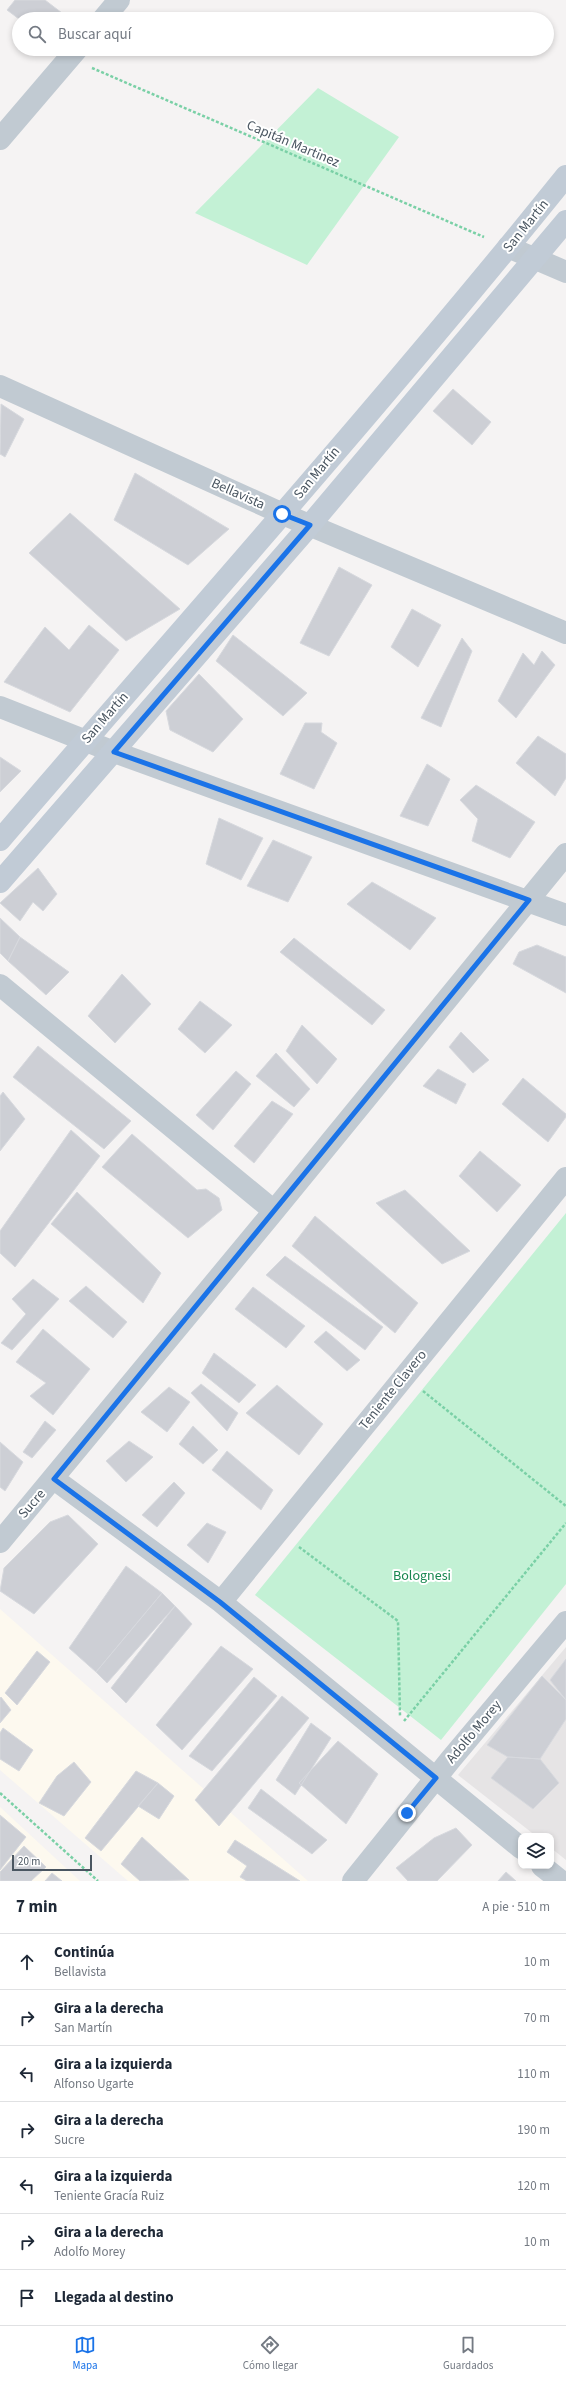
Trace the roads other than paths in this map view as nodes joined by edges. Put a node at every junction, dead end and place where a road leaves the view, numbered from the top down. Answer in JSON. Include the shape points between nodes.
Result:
{"nodes":[{"id":1,"x":119,"y":0,"type":"edge"},
{"id":2,"x":109,"y":12,"type":"edge"},
{"id":3,"x":71,"y":56,"type":"edge"},
{"id":4,"x":0,"y":139,"type":"edge"},
{"id":5,"x":566,"y":176,"type":"edge"},
{"id":6,"x":566,"y":221,"type":"edge"},
{"id":7,"x":508,"y":248,"type":"junction"},
{"id":8,"x":537,"y":258,"type":"junction"},
{"id":9,"x":566,"y":272,"type":"edge"},
{"id":10,"x":0,"y":386,"type":"edge"},
{"id":11,"x":282,"y":514,"type":"junction"},
{"id":12,"x":310,"y":525,"type":"junction"},
{"id":13,"x":566,"y":633,"type":"edge"},
{"id":14,"x":0,"y":707,"type":"edge"},
{"id":15,"x":86,"y":739,"type":"junction"},
{"id":16,"x":114,"y":752,"type":"junction"},
{"id":17,"x":0,"y":840,"type":"edge"},
{"id":18,"x":566,"y":854,"type":"edge"},
{"id":19,"x":0,"y":882,"type":"edge"},
{"id":20,"x":529,"y":900,"type":"junction"},
{"id":21,"x":566,"y":915,"type":"edge"},
{"id":22,"x":0,"y":985,"type":"edge"},
{"id":23,"x":566,"y":1178,"type":"edge"},
{"id":24,"x":274,"y":1212,"type":"junction"},
{"id":25,"x":54,"y":1479,"type":"junction"},
{"id":26,"x":0,"y":1542,"type":"edge"},
{"id":27,"x":220,"y":1602,"type":"junction"},
{"id":28,"x":566,"y":1622,"type":"edge"},
{"id":29,"x":436,"y":1778,"type":"junction"},
{"id":30,"x":518,"y":1846,"type":"edge"},
{"id":31,"x":546,"y":1869,"type":"edge"},
{"id":32,"x":353,"y":1881,"type":"edge"},
{"id":33,"x":561,"y":1881,"type":"edge"}],
"edges":[{"from":1,"to":2,"type":"street"},
{"from":3,"to":4,"type":"street"},
{"from":5,"to":7,"type":"main road","name":"San Martín"},
{"from":6,"to":8,"type":"main road","name":"San Martín"},
{"from":7,"to":8,"type":"street"},
{"from":7,"to":11,"type":"main road","name":"San Martín"},
{"from":8,"to":9,"type":"street"},
{"from":8,"to":12,"type":"main road","name":"San Martín"},
{"from":10,"to":11,"type":"street","name":"Bellavista"},
{"from":11,"to":12,"type":"street","name":"Bellavista"},
{"from":11,"to":15,"type":"main road","name":"San Martín"},
{"from":12,"to":13,"type":"street","name":"Bellavista"},
{"from":12,"to":16,"type":"main road","name":"San Martín"},
{"from":14,"to":15,"type":"street"},
{"from":15,"to":16,"type":"street"},
{"from":15,"to":17,"type":"main road","name":"San Martín"},
{"from":16,"to":19,"type":"main road","name":"San Martín"},
{"from":16,"to":20,"type":"street"},
{"from":18,"to":20,"type":"street","name":"Sucre"},
{"from":20,"to":21,"type":"street"},
{"from":20,"to":24,"type":"street","name":"Sucre"},
{"from":22,"to":24,"type":"street"},
{"from":23,"to":27,"type":"street","name":"Teniente Clavero"},
{"from":24,"to":25,"type":"street","name":"Sucre"},
{"from":25,"to":26,"type":"street","name":"Sucre"},
{"from":25,"to":27,"type":"street"},
{"from":27,"to":29,"type":"street"},
{"from":28,"to":29,"type":"street","name":"Adolfo Morey"},
{"from":29,"to":30,"type":"street"},
{"from":29,"to":32,"type":"street","name":"Adolfo Morey"},
{"from":31,"to":33,"type":"street"}]}
